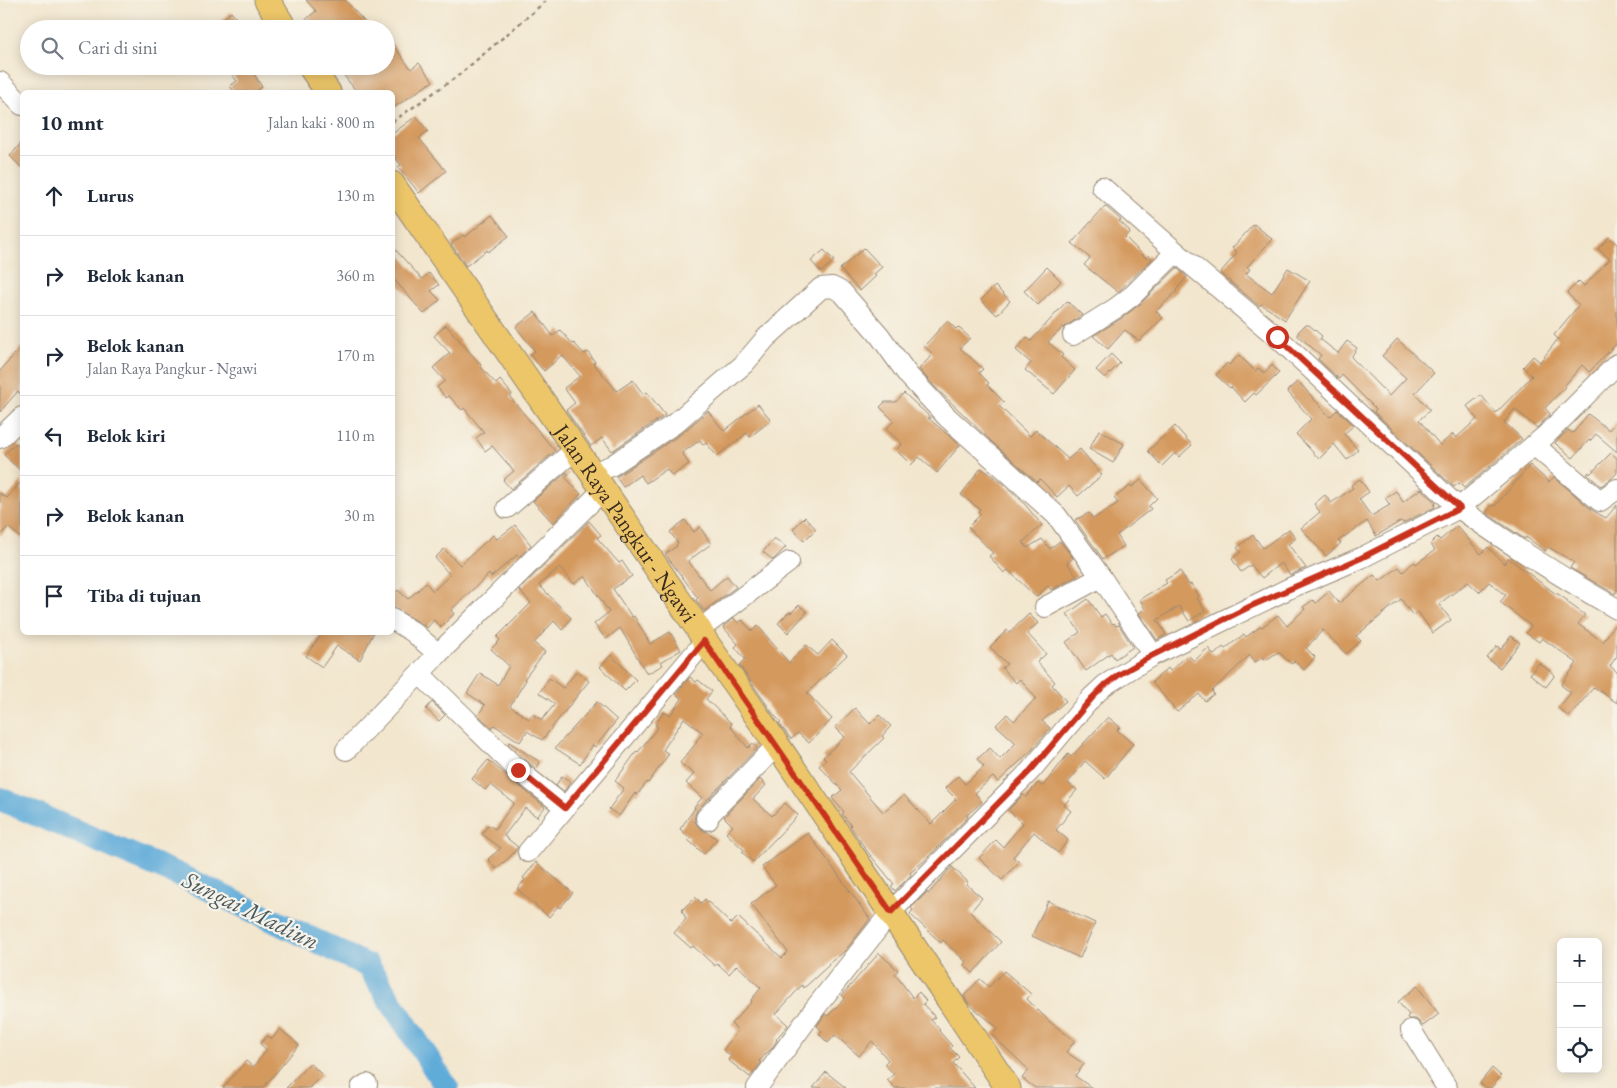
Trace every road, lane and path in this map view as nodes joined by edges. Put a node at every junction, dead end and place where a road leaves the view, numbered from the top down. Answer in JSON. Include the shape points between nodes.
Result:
{"nodes":[{"id":1,"x":266,"y":0,"type":"edge"},
{"id":2,"x":548,"y":0,"type":"edge"},
{"id":3,"x":279,"y":20,"type":"edge"},
{"id":4,"x":316,"y":75,"type":"edge"},
{"id":5,"x":0,"y":82,"type":"edge"},
{"id":6,"x":326,"y":90,"type":"edge"},
{"id":7,"x":20,"y":102,"type":"edge"},
{"id":8,"x":395,"y":120,"type":"edge"},
{"id":9,"x":1102,"y":187,"type":"dead end"},
{"id":10,"x":395,"y":188,"type":"edge"},
{"id":11,"x":1176,"y":252,"type":"junction"},
{"id":12,"x":1073,"y":335,"type":"dead end"},
{"id":13,"x":1617,"y":364,"type":"edge"},
{"id":14,"x":20,"y":419,"type":"edge"},
{"id":15,"x":0,"y":438,"type":"edge"},
{"id":16,"x":1534,"y":445,"type":"junction"},
{"id":17,"x":576,"y":449,"type":"junction"},
{"id":18,"x":598,"y":481,"type":"junction"},
{"id":19,"x":1617,"y":489,"type":"edge"},
{"id":20,"x":507,"y":508,"type":"dead end"},
{"id":21,"x":1460,"y":508,"type":"junction"},
{"id":22,"x":789,"y":562,"type":"dead end"},
{"id":23,"x":1101,"y":577,"type":"junction"},
{"id":24,"x":1045,"y":608,"type":"dead end"},
{"id":25,"x":1617,"y":609,"type":"edge"},
{"id":26,"x":395,"y":621,"type":"edge"},
{"id":27,"x":702,"y":636,"type":"junction"},
{"id":28,"x":438,"y":654,"type":"junction"},
{"id":29,"x":1153,"y":655,"type":"junction"},
{"id":30,"x":420,"y":674,"type":"junction"},
{"id":31,"x":777,"y":745,"type":"junction"},
{"id":32,"x":346,"y":750,"type":"dead end"},
{"id":33,"x":565,"y":808,"type":"junction"},
{"id":34,"x":708,"y":820,"type":"dead end"},
{"id":35,"x":528,"y":852,"type":"dead end"},
{"id":36,"x":891,"y":912,"type":"junction"},
{"id":37,"x":1411,"y":1030,"type":"dead end"},
{"id":38,"x":757,"y":1088,"type":"edge"},
{"id":39,"x":1008,"y":1088,"type":"edge"},
{"id":40,"x":1447,"y":1088,"type":"edge"}],
"edges":[{"from":1,"to":3,"type":"main road"},
{"from":2,"to":8,"type":"path","via":[[459,75]]},
{"from":4,"to":6,"type":"main road"},
{"from":5,"to":7,"type":"street"},
{"from":9,"to":11,"type":"street"},
{"from":10,"to":17,"type":"main road","name":"Jalan Raya Pangkur - Ngawi"},
{"from":11,"to":12,"type":"street","via":[[1133,295]]},
{"from":11,"to":21,"type":"street","via":[[1277,337]]},
{"from":13,"to":16,"type":"street"},
{"from":14,"to":15,"type":"street"},
{"from":16,"to":19,"type":"street","via":[[1600,501]]},
{"from":16,"to":21,"type":"street"},
{"from":17,"to":18,"type":"main road","name":"Jalan Raya Pangkur - Ngawi"},
{"from":17,"to":20,"type":"street"},
{"from":18,"to":23,"type":"street","via":[[611,466],[674,424],[744,364],[766,338],[821,288],[832,287],[842,292],[908,375],[947,417],[1057,516]]},
{"from":18,"to":27,"type":"main road","name":"Jalan Raya Pangkur - Ngawi"},
{"from":18,"to":28,"type":"street"},
{"from":21,"to":25,"type":"street","via":[[1562,578]]},
{"from":21,"to":29,"type":"street"},
{"from":22,"to":27,"type":"street"},
{"from":23,"to":24,"type":"street"},
{"from":23,"to":29,"type":"street"},
{"from":26,"to":28,"type":"street"},
{"from":27,"to":31,"type":"main road","name":"Jalan Raya Pangkur - Ngawi"},
{"from":27,"to":33,"type":"street"},
{"from":28,"to":30,"type":"street"},
{"from":29,"to":36,"type":"street","via":[[1105,685],[1031,770]]},
{"from":30,"to":32,"type":"street"},
{"from":30,"to":33,"type":"street","via":[[518,770]]},
{"from":31,"to":34,"type":"street","via":[[706,818]]},
{"from":31,"to":36,"type":"main road","name":"Jalan Raya Pangkur - Ngawi"},
{"from":33,"to":35,"type":"street"},
{"from":36,"to":38,"type":"street"},
{"from":36,"to":39,"type":"main road","name":"Jalan Raya Pangkur - Ngawi"},
{"from":37,"to":40,"type":"street"}]}
